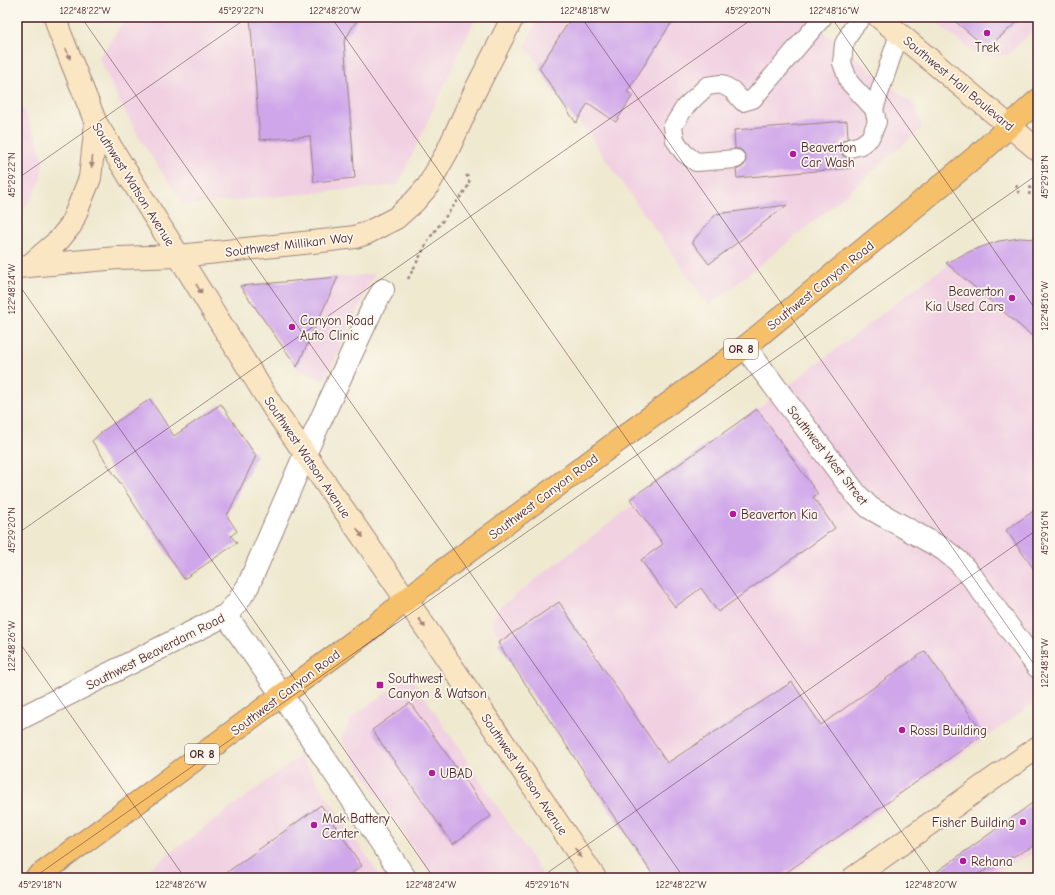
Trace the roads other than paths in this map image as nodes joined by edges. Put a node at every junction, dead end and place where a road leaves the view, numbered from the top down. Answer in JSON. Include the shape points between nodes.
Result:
{"nodes":[{"id":1,"x":55,"y":17,"type":"edge"},
{"id":2,"x":513,"y":17,"type":"edge"},
{"id":3,"x":823,"y":17,"type":"edge"},
{"id":4,"x":862,"y":17,"type":"edge"},
{"id":5,"x":879,"y":17,"type":"edge"},
{"id":6,"x":899,"y":34,"type":"junction"},
{"id":7,"x":1038,"y":100,"type":"edge"},
{"id":8,"x":874,"y":109,"type":"junction"},
{"id":9,"x":96,"y":123,"type":"junction"},
{"id":10,"x":1010,"y":126,"type":"junction"},
{"id":11,"x":850,"y":148,"type":"dead end"},
{"id":12,"x":1038,"y":150,"type":"edge"},
{"id":13,"x":736,"y":159,"type":"dead end"},
{"id":14,"x":179,"y":256,"type":"junction"},
{"id":15,"x":24,"y":266,"type":"edge"},
{"id":16,"x":383,"y":290,"type":"road end"},
{"id":17,"x":745,"y":347,"type":"junction"},
{"id":18,"x":305,"y":454,"type":"junction"},
{"id":19,"x":406,"y":599,"type":"junction"},
{"id":20,"x":226,"y":615,"type":"junction"},
{"id":21,"x":1038,"y":667,"type":"edge"},
{"id":22,"x":282,"y":695,"type":"junction"},
{"id":23,"x":17,"y":720,"type":"edge"},
{"id":24,"x":1038,"y":747,"type":"edge"},
{"id":25,"x":36,"y":878,"type":"edge"},
{"id":26,"x":405,"y":878,"type":"edge"},
{"id":27,"x":595,"y":878,"type":"edge"},
{"id":28,"x":853,"y":878,"type":"edge"}],
"edges":[{"from":1,"to":9,"type":"main road","name":"Southwest Watson Avenue","one_way":true},
{"from":2,"to":14,"type":"main road","name":"Southwest Millikan Way","via":[[428,186],[396,218],[355,237]]},
{"from":3,"to":13,"type":"lane","via":[[753,100],[743,102],[732,90],[721,84],[707,86],[685,107],[673,126],[675,140],[684,153],[696,162]]},
{"from":4,"to":8,"type":"lane","via":[[844,44],[842,63],[849,82]]},
{"from":5,"to":6,"type":"main road","name":"Southwest Hall Boulevard"},
{"from":6,"to":8,"type":"lane"},
{"from":6,"to":10,"type":"main road","name":"Southwest Hall Boulevard"},
{"from":7,"to":10,"type":"main road","name":"Southwest Canyon Road","number":"OR 8"},
{"from":8,"to":11,"type":"lane","via":[[877,122],[870,138],[861,145]]},
{"from":9,"to":14,"type":"main road","name":"Southwest Watson Avenue"},
{"from":9,"to":15,"type":"main road","one_way":true,"via":[[90,178],[71,225],[59,240]]},
{"from":10,"to":12,"type":"main road","name":"Southwest Hall Boulevard"},
{"from":10,"to":17,"type":"main road","name":"Southwest Canyon Road","number":"OR 8"},
{"from":14,"to":15,"type":"main road","name":"Southwest Millikan Way"},
{"from":14,"to":18,"type":"main road","name":"Southwest Watson Avenue","one_way":true},
{"from":16,"to":18,"type":"street","name":"Southwest Beaverdam Road"},
{"from":17,"to":19,"type":"main road","name":"Southwest Canyon Road","number":"OR 8"},
{"from":17,"to":21,"type":"street","name":"Southwest West Street","via":[[856,494],[870,508],[943,549],[958,561]]},
{"from":18,"to":19,"type":"main road","name":"Southwest Watson Avenue","one_way":true},
{"from":18,"to":20,"type":"street","name":"Southwest Beaverdam Road","via":[[248,586]]},
{"from":19,"to":22,"type":"main road","name":"Southwest Canyon Road","number":"OR 8","via":[[377,624]]},
{"from":19,"to":27,"type":"main road","name":"Southwest Watson Avenue","one_way":true},
{"from":20,"to":22,"type":"street"},
{"from":20,"to":23,"type":"street","name":"Southwest Beaverdam Road"},
{"from":22,"to":25,"type":"main road","name":"Southwest Canyon Road","number":"OR 8"},
{"from":22,"to":26,"type":"street"},
{"from":24,"to":28,"type":"main road"}]}
